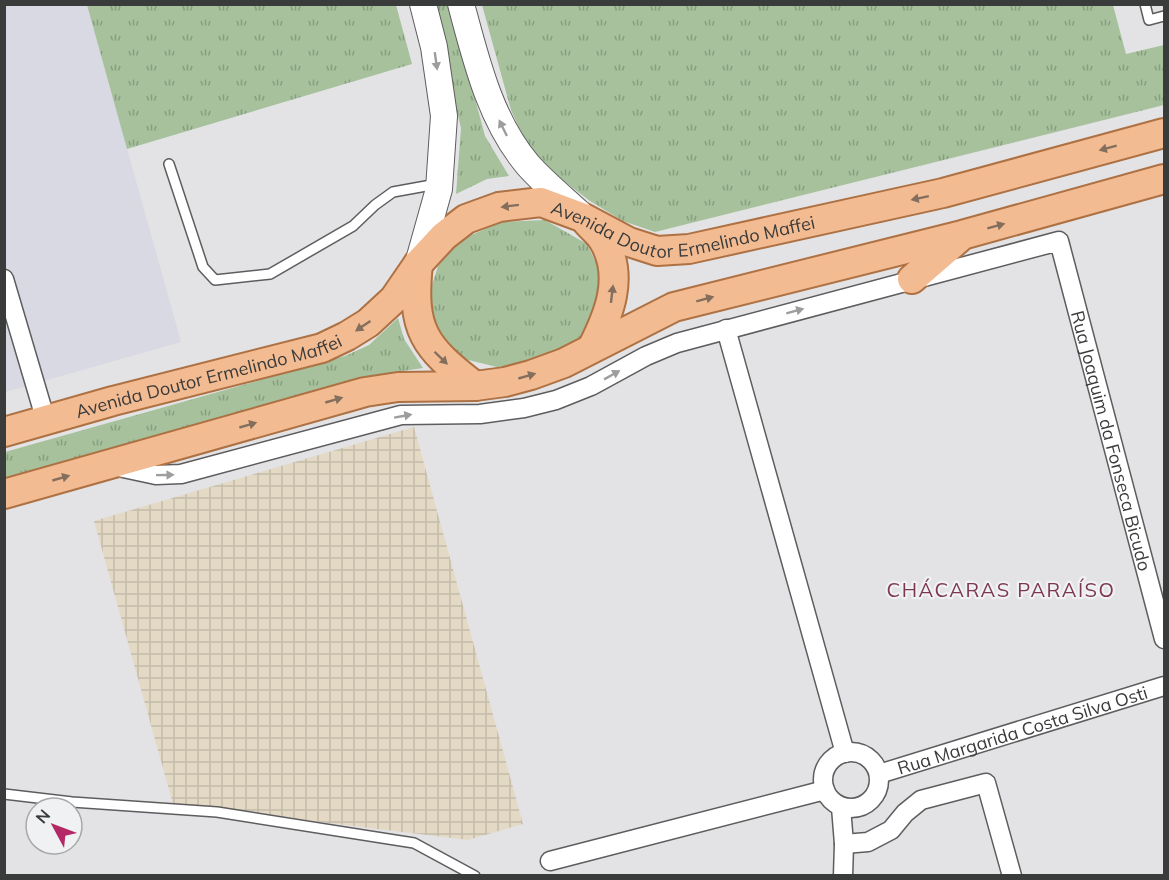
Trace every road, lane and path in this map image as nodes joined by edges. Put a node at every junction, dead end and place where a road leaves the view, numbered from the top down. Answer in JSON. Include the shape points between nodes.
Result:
{"nodes":[{"id":1,"x":423,"y":4,"type":"edge"},
{"id":2,"x":461,"y":4,"type":"edge"},
{"id":3,"x":1145,"y":4,"type":"edge"},
{"id":4,"x":1164,"y":16,"type":"edge"},
{"id":5,"x":1164,"y":133,"type":"edge"},
{"id":6,"x":169,"y":164,"type":"dead end"},
{"id":7,"x":1164,"y":179,"type":"edge"},
{"id":8,"x":439,"y":184,"type":"junction"},
{"id":9,"x":584,"y":218,"type":"junction"},
{"id":10,"x":962,"y":235,"type":"junction"},
{"id":11,"x":418,"y":264,"type":"junction"},
{"id":12,"x":4,"y":279,"type":"edge"},
{"id":13,"x":912,"y":279,"type":"junction"},
{"id":14,"x":726,"y":329,"type":"junction"},
{"id":15,"x":592,"y":348,"type":"junction"},
{"id":16,"x":475,"y":386,"type":"junction"},
{"id":17,"x":46,"y":421,"type":"junction"},
{"id":18,"x":4,"y":432,"type":"edge"},
{"id":19,"x":108,"y":465,"type":"junction"},
{"id":20,"x":5,"y":494,"type":"edge"},
{"id":21,"x":1164,"y":639,"type":"edge"},
{"id":22,"x":1164,"y":686,"type":"edge"},
{"id":23,"x":845,"y":753,"type":"junction"},
{"id":24,"x":879,"y":774,"type":"junction"},
{"id":25,"x":825,"y":790,"type":"junction"},
{"id":26,"x":4,"y":794,"type":"edge"},
{"id":27,"x":841,"y":807,"type":"junction"},
{"id":28,"x":844,"y":844,"type":"junction"},
{"id":29,"x":550,"y":861,"type":"dead end"},
{"id":30,"x":474,"y":876,"type":"edge"},
{"id":31,"x":843,"y":876,"type":"edge"},
{"id":32,"x":1012,"y":876,"type":"edge"}],
"edges":[{"from":1,"to":8,"type":"street","one_way":true,"via":[[444,116]]},
{"from":9,"to":2,"type":"street","one_way":true,"via":[[529,166],[507,137],[489,98]]},
{"from":3,"to":4,"type":"lane","via":[[1149,20]]},
{"from":5,"to":9,"type":"main road","name":"Avenida Doutor Ermelindo Maffei","one_way":true,"via":[[943,193],[689,249],[657,250],[629,242]]},
{"from":6,"to":8,"type":"lane","via":[[203,267],[215,280],[270,274],[353,226],[393,192]]},
{"from":10,"to":7,"type":"main road","one_way":true},
{"from":8,"to":11,"type":"street"},
{"from":9,"to":11,"type":"main road","name":"Avenida Doutor Ermelindo Maffei","one_way":true,"via":[[541,202],[499,207],[466,219]]},
{"from":15,"to":9,"type":"main road","one_way":true,"via":[[614,297],[613,267],[603,240]]},
{"from":10,"to":13,"type":"main road"},
{"from":15,"to":10,"type":"main road","one_way":true,"via":[[674,307]]},
{"from":11,"to":16,"type":"main road","one_way":true,"via":[[415,292],[423,334],[434,351]]},
{"from":11,"to":17,"type":"main road","name":"Avenida Doutor Ermelindo Maffei","one_way":true,"via":[[394,299],[368,323],[322,348]]},
{"from":12,"to":17,"type":"street"},
{"from":14,"to":13,"type":"street","one_way":true},
{"from":13,"to":21,"type":"street","name":"Rua Joaquim da Fonseca Bicudo","via":[[1059,241]]},
{"from":19,"to":14,"type":"street","one_way":true,"via":[[156,475],[181,474],[401,415],[480,414],[524,408],[591,386],[660,349]]},
{"from":14,"to":23,"type":"street"},
{"from":16,"to":15,"type":"main road","one_way":true,"via":[[531,375]]},
{"from":19,"to":16,"type":"main road","one_way":true,"via":[[365,392],[398,387]]},
{"from":17,"to":18,"type":"main road","name":"Avenida Doutor Ermelindo Maffei"},
{"from":20,"to":19,"type":"main road","one_way":true},
{"from":22,"to":24,"type":"street","name":"Rua Margarida Costa Silva Osti"},
{"from":23,"to":24,"type":"street","via":[[867,757]]},
{"from":23,"to":25,"type":"street","via":[[826,767]]},
{"from":24,"to":27,"type":"street","via":[[879,788],[864,806]]},
{"from":25,"to":27,"type":"street"},
{"from":25,"to":29,"type":"street"},
{"from":26,"to":30,"type":"lane","via":[[217,812],[414,843]]},
{"from":27,"to":28,"type":"street"},
{"from":28,"to":31,"type":"street"},
{"from":28,"to":32,"type":"street","via":[[868,842],[891,830],[921,800],[986,783]]}]}
